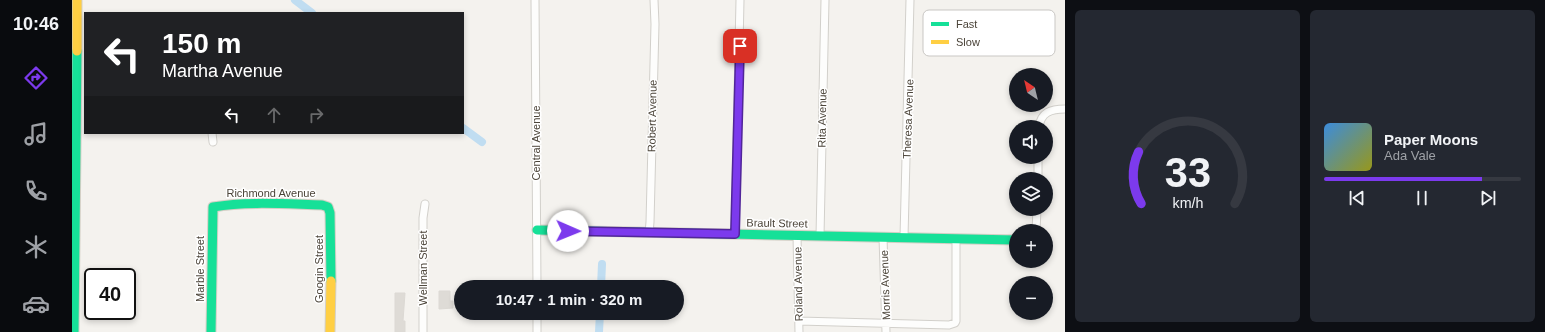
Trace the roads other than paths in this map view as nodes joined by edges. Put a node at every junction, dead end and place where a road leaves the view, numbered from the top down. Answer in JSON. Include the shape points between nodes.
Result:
{"nodes":[{"id":1,"x":76,"y":0,"type":"edge"},
{"id":2,"x":535,"y":0,"type":"edge"},
{"id":3,"x":654,"y":0,"type":"edge"},
{"id":4,"x":740,"y":0,"type":"edge"},
{"id":5,"x":825,"y":0,"type":"edge"},
{"id":6,"x":910,"y":0,"type":"edge"},
{"id":7,"x":78,"y":36,"type":"edge"},
{"id":8,"x":1065,"y":109,"type":"edge"},
{"id":9,"x":1040,"y":120,"type":"edge"},
{"id":10,"x":212,"y":134,"type":"edge"},
{"id":11,"x":212,"y":142,"type":"dead end"},
{"id":12,"x":425,"y":204,"type":"dead end"},
{"id":13,"x":214,"y":207,"type":"joint"},
{"id":14,"x":328,"y":207,"type":"joint"},
{"id":15,"x":537,"y":230,"type":"junction"},
{"id":16,"x":649,"y":233,"type":"junction"},
{"id":17,"x":735,"y":234,"type":"junction"},
{"id":18,"x":797,"y":235,"type":"junction"},
{"id":19,"x":820,"y":236,"type":"junction"},
{"id":20,"x":883,"y":237,"type":"junction"},
{"id":21,"x":904,"y":237,"type":"junction"},
{"id":22,"x":956,"y":239,"type":"junction"},
{"id":23,"x":1009,"y":240,"type":"edge"},
{"id":24,"x":537,"y":280,"type":"edge"},
{"id":25,"x":537,"y":320,"type":"edge"},
{"id":26,"x":799,"y":321,"type":"junction"},
{"id":27,"x":886,"y":324,"type":"junction"},
{"id":28,"x":74,"y":332,"type":"edge"},
{"id":29,"x":211,"y":332,"type":"edge"},
{"id":30,"x":330,"y":332,"type":"edge"},
{"id":31,"x":423,"y":332,"type":"edge"},
{"id":32,"x":537,"y":332,"type":"edge"},
{"id":33,"x":799,"y":332,"type":"edge"},
{"id":34,"x":886,"y":332,"type":"edge"}],
"edges":[{"from":1,"to":7,"type":"street"},
{"from":2,"to":15,"type":"street","name":"Central Avenue"},
{"from":3,"to":16,"type":"street","name":"Robert Avenue"},
{"from":4,"to":17,"type":"street"},
{"from":5,"to":19,"type":"street","name":"Rita Avenue"},
{"from":6,"to":21,"type":"street","name":"Theresa Avenue"},
{"from":7,"to":28,"type":"street"},
{"from":8,"to":9,"type":"street","via":[[1048,111]]},
{"from":10,"to":11,"type":"street"},
{"from":12,"to":31,"type":"street","name":"Wellman Street"},
{"from":13,"to":14,"type":"street","name":"Richmond Avenue","via":[[246,204]]},
{"from":13,"to":29,"type":"street","name":"Marble Street"},
{"from":14,"to":30,"type":"street","name":"Googin Street","via":[[331,253]]},
{"from":15,"to":16,"type":"street","name":"Brault Street"},
{"from":15,"to":24,"type":"street","name":"Central Avenue"},
{"from":16,"to":17,"type":"street","name":"Brault Street"},
{"from":17,"to":18,"type":"street","name":"Brault Street"},
{"from":18,"to":19,"type":"street","name":"Brault Street"},
{"from":18,"to":26,"type":"street","name":"Roland Avenue"},
{"from":19,"to":20,"type":"street","name":"Brault Street"},
{"from":20,"to":21,"type":"street","name":"Brault Street"},
{"from":20,"to":27,"type":"street","name":"Morris Avenue"},
{"from":21,"to":22,"type":"street","name":"Brault Street"},
{"from":22,"to":23,"type":"street","name":"Brault Street"},
{"from":22,"to":27,"type":"street","via":[[955,323]]},
{"from":25,"to":32,"type":"street"},
{"from":26,"to":27,"type":"street"},
{"from":26,"to":33,"type":"street","name":"Roland Avenue"},
{"from":27,"to":34,"type":"street","name":"Morris Avenue"}]}
